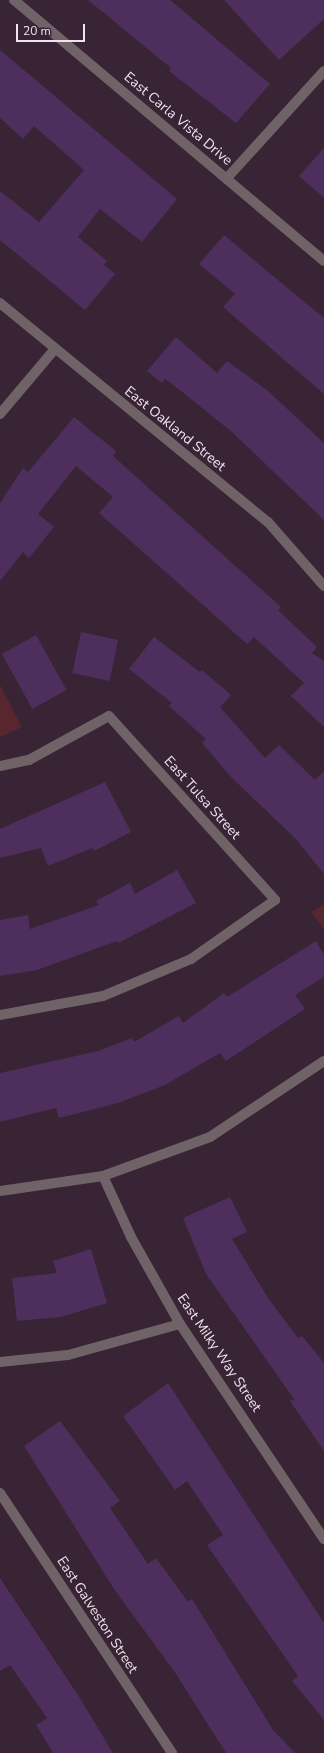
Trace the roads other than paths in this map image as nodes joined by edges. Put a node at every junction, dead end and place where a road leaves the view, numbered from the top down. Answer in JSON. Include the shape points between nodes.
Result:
{"nodes":[{"id":1,"x":14,"y":0,"type":"edge"},
{"id":2,"x":324,"y":71,"type":"edge"},
{"id":3,"x":227,"y":178,"type":"junction"},
{"id":4,"x":324,"y":261,"type":"edge"},
{"id":5,"x":0,"y":303,"type":"edge"},
{"id":6,"x":54,"y":350,"type":"junction"},
{"id":7,"x":0,"y":414,"type":"edge"},
{"id":8,"x":324,"y":586,"type":"edge"},
{"id":9,"x":0,"y":766,"type":"edge"},
{"id":10,"x":0,"y":1016,"type":"edge"},
{"id":11,"x":324,"y":1061,"type":"edge"},
{"id":12,"x":103,"y":1176,"type":"junction"},
{"id":13,"x":0,"y":1191,"type":"edge"},
{"id":14,"x":180,"y":1324,"type":"junction"},
{"id":15,"x":0,"y":1362,"type":"edge"},
{"id":16,"x":0,"y":1493,"type":"edge"},
{"id":17,"x":324,"y":1539,"type":"edge"},
{"id":18,"x":172,"y":1753,"type":"edge"}],
"edges":[{"from":1,"to":3,"type":"street","name":"East Carla Vista Drive"},
{"from":2,"to":3,"type":"street"},
{"from":3,"to":4,"type":"street","name":"East Carla Vista Drive"},
{"from":5,"to":6,"type":"street","name":"East Oakland Street"},
{"from":6,"to":7,"type":"street"},
{"from":6,"to":8,"type":"street","name":"East Oakland Street","via":[[268,522]]},
{"from":9,"to":10,"type":"street","name":"East Tulsa Street","via":[[29,760],[109,716],[275,900],[190,959],[103,996]]},
{"from":11,"to":12,"type":"street","via":[[210,1137]]},
{"from":12,"to":13,"type":"street"},
{"from":12,"to":14,"type":"street","name":"East Milky Way Street","via":[[131,1237]]},
{"from":14,"to":15,"type":"street","via":[[68,1355]]},
{"from":14,"to":17,"type":"street","name":"East Milky Way Street"},
{"from":16,"to":18,"type":"street","name":"East Galveston Street"}]}
